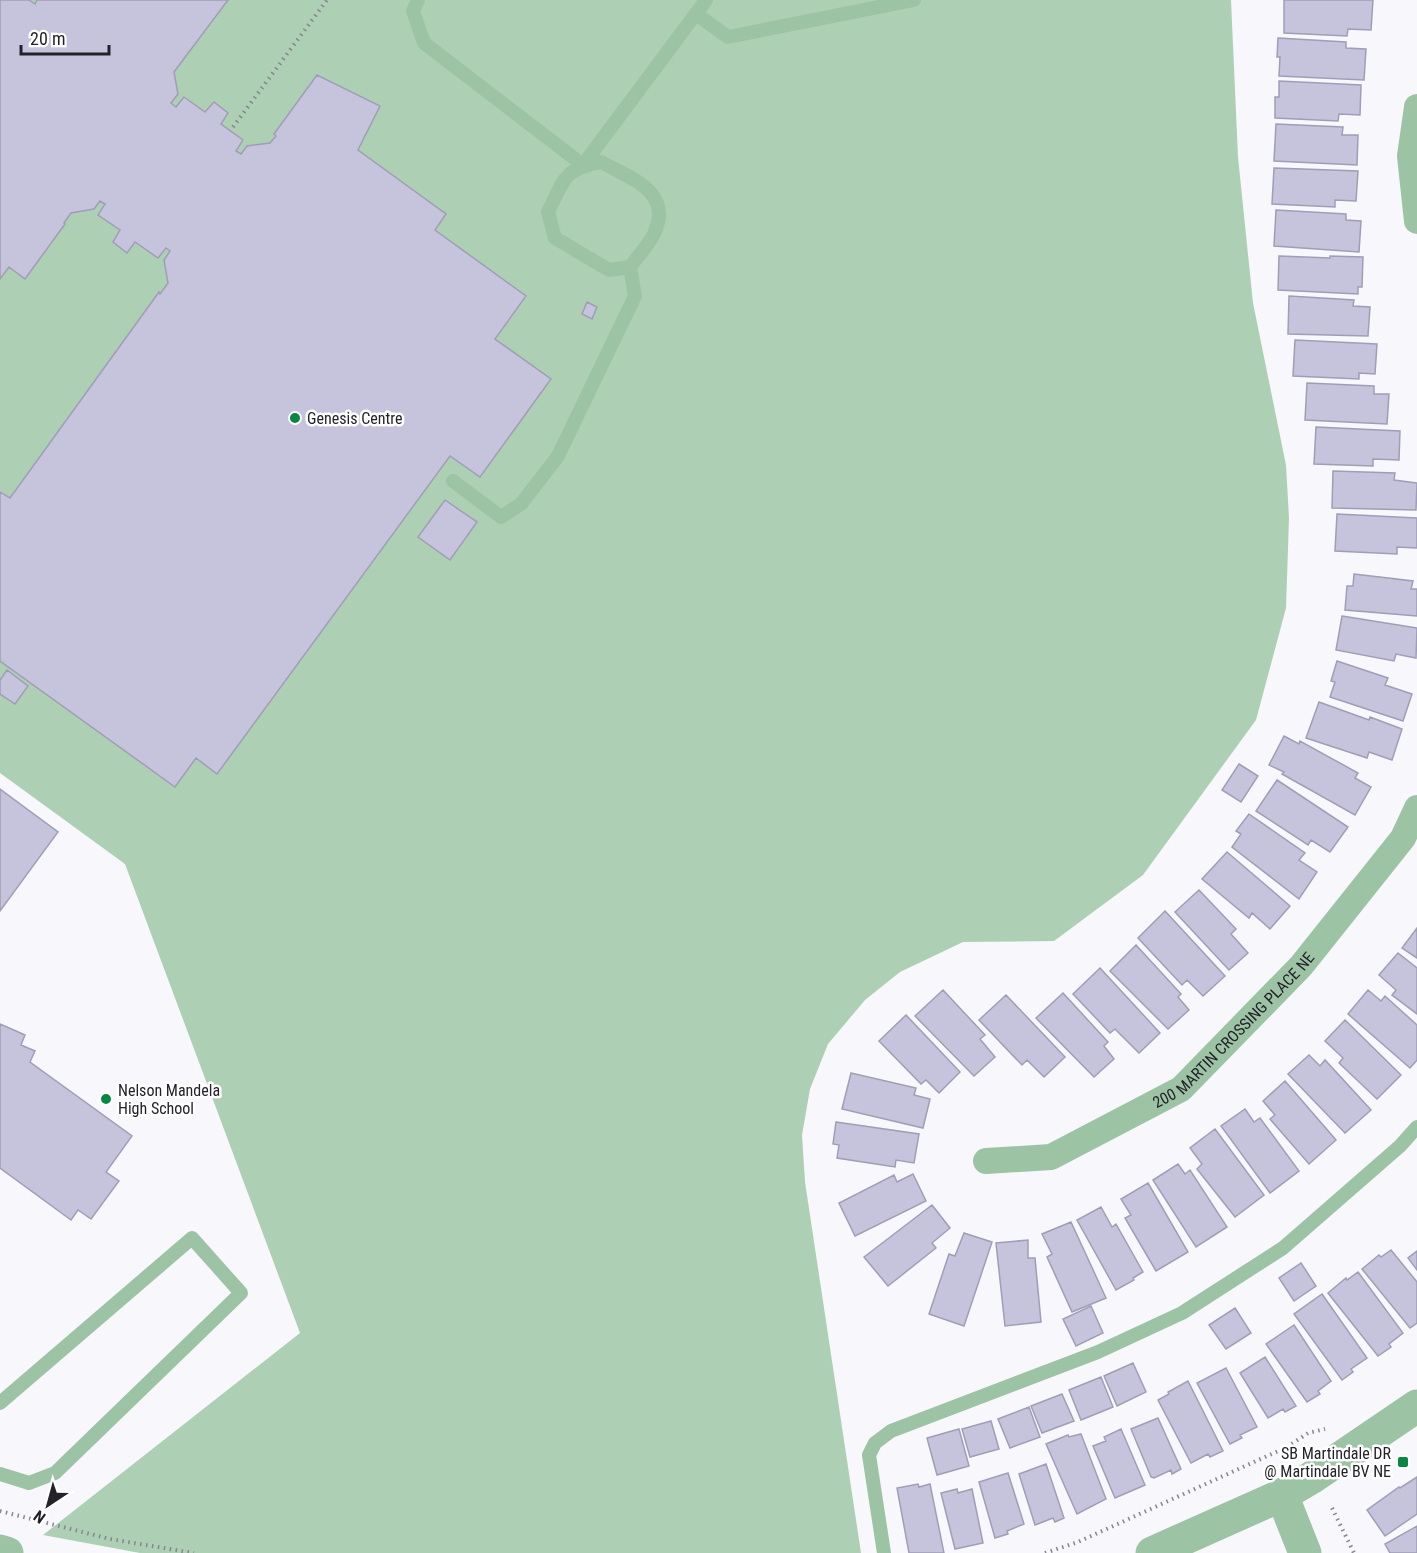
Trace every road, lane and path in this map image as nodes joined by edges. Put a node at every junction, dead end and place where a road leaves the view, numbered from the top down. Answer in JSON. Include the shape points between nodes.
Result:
{"nodes":[{"id":1,"x":327,"y":0,"type":"edge"},
{"id":2,"x":418,"y":0,"type":"edge"},
{"id":3,"x":706,"y":0,"type":"edge"},
{"id":4,"x":914,"y":0,"type":"edge"},
{"id":5,"x":696,"y":14,"type":"junction"},
{"id":6,"x":1417,"y":107,"type":"edge"},
{"id":7,"x":233,"y":127,"type":"dead end"},
{"id":8,"x":583,"y":165,"type":"junction"},
{"id":9,"x":1417,"y":221,"type":"edge"},
{"id":10,"x":630,"y":267,"type":"junction"},
{"id":11,"x":453,"y":481,"type":"dead end"},
{"id":12,"x":1417,"y":808,"type":"edge"},
{"id":13,"x":1417,"y":1127,"type":"edge"},
{"id":14,"x":986,"y":1161,"type":"dead end"},
{"id":15,"x":0,"y":1403,"type":"edge"},
{"id":16,"x":1417,"y":1406,"type":"edge"},
{"id":17,"x":1326,"y":1429,"type":"dead end"},
{"id":18,"x":0,"y":1474,"type":"edge"},
{"id":19,"x":1282,"y":1495,"type":"junction"},
{"id":20,"x":1332,"y":1508,"type":"dead end"},
{"id":21,"x":0,"y":1511,"type":"edge"},
{"id":22,"x":0,"y":1551,"type":"edge"},
{"id":23,"x":8,"y":1553,"type":"edge"},
{"id":24,"x":194,"y":1553,"type":"edge"},
{"id":25,"x":884,"y":1553,"type":"edge"},
{"id":26,"x":1045,"y":1553,"type":"edge"},
{"id":27,"x":1152,"y":1553,"type":"edge"},
{"id":28,"x":1305,"y":1553,"type":"edge"},
{"id":29,"x":1354,"y":1553,"type":"edge"}],
"edges":[{"from":1,"to":7,"type":"path"},
{"from":2,"to":8,"type":"lane","via":[[413,11],[424,43]]},
{"from":3,"to":5,"type":"lane"},
{"from":4,"to":5,"type":"lane","via":[[728,37]]},
{"from":5,"to":8,"type":"lane"},
{"from":6,"to":9,"type":"street","via":[[1410,156]]},
{"from":8,"to":10,"type":"lane","via":[[601,162],[649,188],[660,209],[656,230]]},
{"from":8,"to":10,"type":"lane","via":[[567,174],[548,212],[555,238],[609,270]]},
{"from":10,"to":11,"type":"lane","via":[[635,296],[558,456],[520,504],[501,517]]},
{"from":12,"to":14,"type":"street","name":"200 MARTIN CROSSING PLACE NE","via":[[1403,838],[1301,966],[1181,1089],[1051,1157]]},
{"from":13,"to":25,"type":"lane","via":[[1283,1248],[1182,1312],[1098,1352],[891,1431],[875,1443],[869,1455]]},
{"from":15,"to":18,"type":"lane","via":[[192,1238],[241,1293],[55,1473],[29,1483]]},
{"from":16,"to":19,"type":"street"},
{"from":17,"to":26,"type":"path","via":[[1308,1433],[1287,1447],[1078,1542]]},
{"from":19,"to":27,"type":"street"},
{"from":19,"to":28,"type":"street"},
{"from":20,"to":29,"type":"path"},
{"from":21,"to":24,"type":"path","via":[[110,1539]]},
{"from":22,"to":23,"type":"street"}]}
